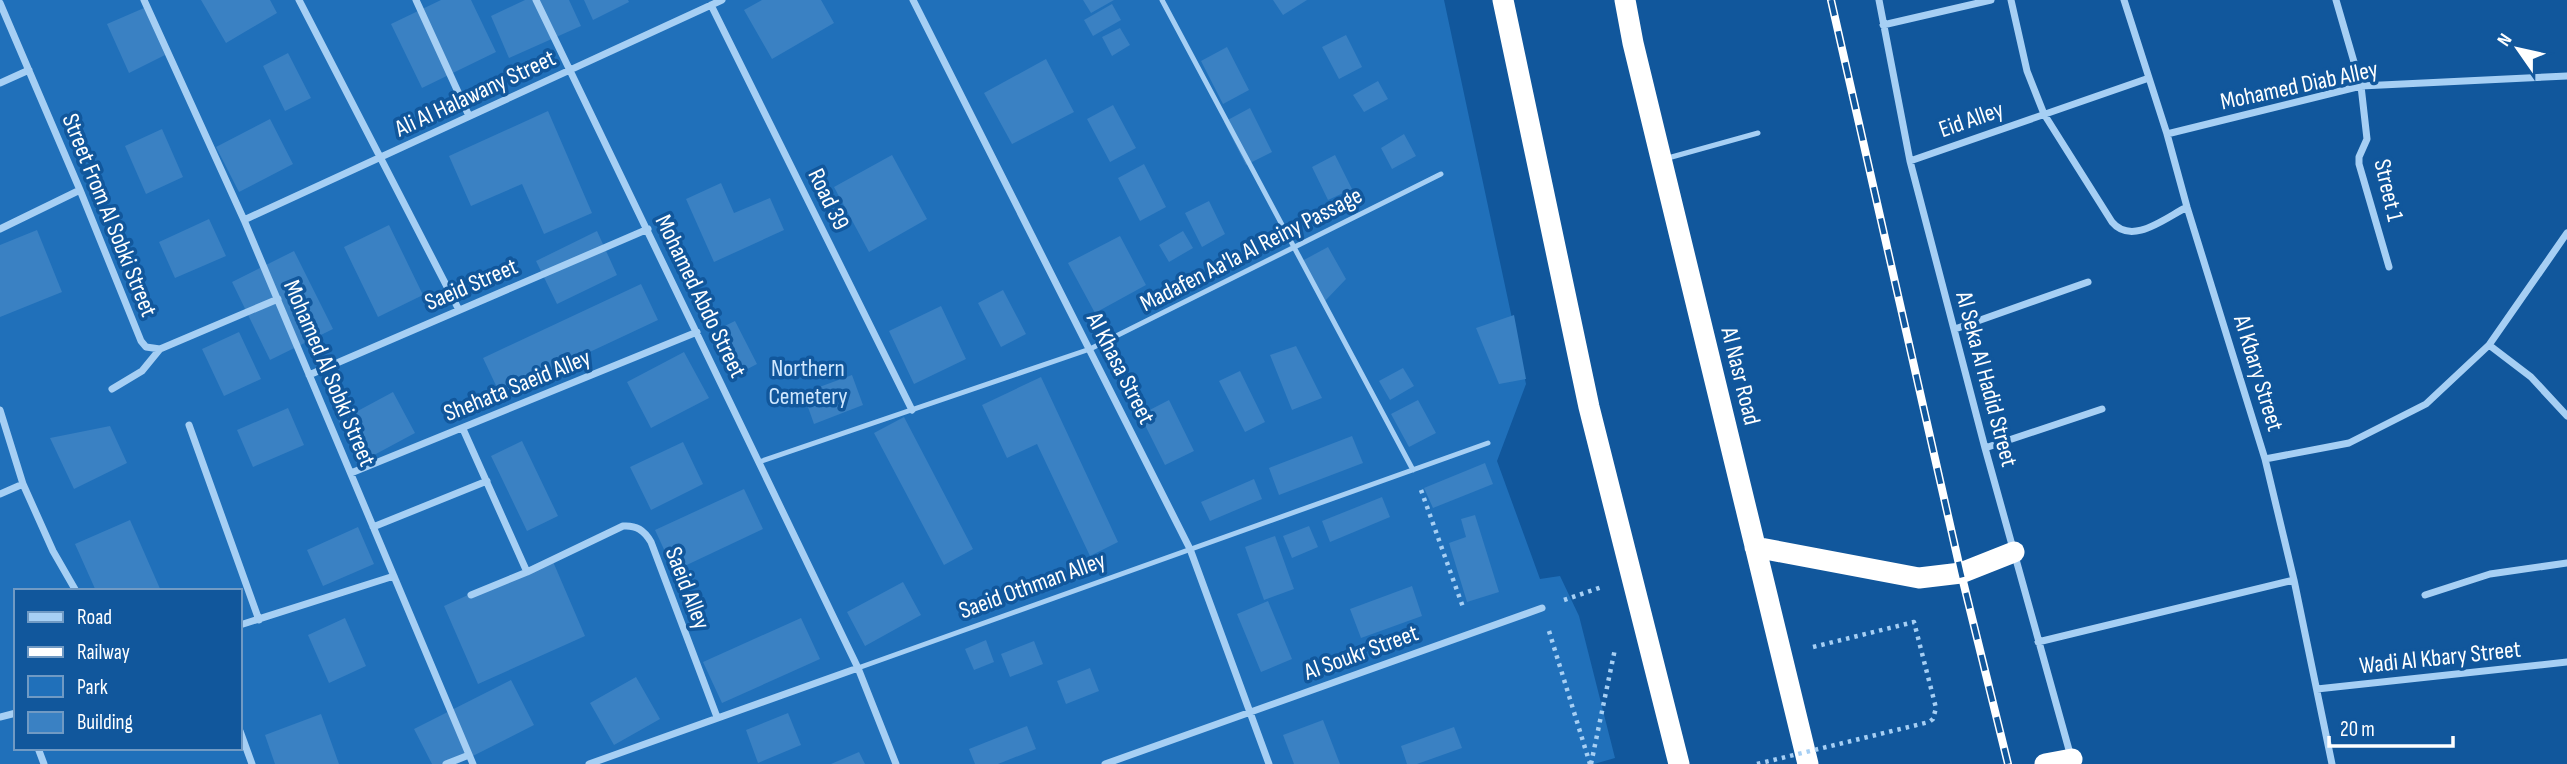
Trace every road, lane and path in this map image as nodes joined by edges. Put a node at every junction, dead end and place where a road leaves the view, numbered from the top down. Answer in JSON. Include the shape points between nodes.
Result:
{"nodes":[{"id":1,"x":144,"y":0,"type":"edge"},
{"id":2,"x":299,"y":0,"type":"edge"},
{"id":3,"x":416,"y":0,"type":"edge"},
{"id":4,"x":536,"y":0,"type":"edge"},
{"id":5,"x":722,"y":0,"type":"edge"},
{"id":6,"x":913,"y":0,"type":"edge"},
{"id":7,"x":1162,"y":0,"type":"edge"},
{"id":8,"x":1503,"y":0,"type":"edge"},
{"id":9,"x":1625,"y":0,"type":"edge"},
{"id":10,"x":1878,"y":0,"type":"edge"},
{"id":11,"x":1992,"y":0,"type":"edge"},
{"id":12,"x":2011,"y":0,"type":"edge"},
{"id":13,"x":2124,"y":0,"type":"edge"},
{"id":14,"x":2336,"y":0,"type":"edge"},
{"id":15,"x":0,"y":4,"type":"edge"},
{"id":16,"x":711,"y":5,"type":"junction"},
{"id":17,"x":1883,"y":25,"type":"junction"},
{"id":18,"x":29,"y":70,"type":"junction"},
{"id":19,"x":568,"y":70,"type":"junction"},
{"id":20,"x":2567,"y":76,"type":"edge"},
{"id":21,"x":2149,"y":78,"type":"junction"},
{"id":22,"x":0,"y":83,"type":"edge"},
{"id":23,"x":2361,"y":86,"type":"junction"},
{"id":24,"x":2044,"y":114,"type":"junction"},
{"id":25,"x":470,"y":116,"type":"junction"},
{"id":26,"x":1758,"y":133,"type":"dead end"},
{"id":27,"x":2167,"y":134,"type":"junction"},
{"id":28,"x":381,"y":158,"type":"junction"},
{"id":29,"x":1661,"y":160,"type":"junction"},
{"id":30,"x":1910,"y":161,"type":"junction"},
{"id":31,"x":1441,"y":174,"type":"dead end"},
{"id":32,"x":80,"y":190,"type":"junction"},
{"id":33,"x":2187,"y":207,"type":"junction"},
{"id":34,"x":244,"y":220,"type":"junction"},
{"id":35,"x":0,"y":229,"type":"edge"},
{"id":36,"x":648,"y":229,"type":"junction"},
{"id":37,"x":2567,"y":233,"type":"edge"},
{"id":38,"x":1295,"y":247,"type":"junction"},
{"id":39,"x":2389,"y":267,"type":"dead end"},
{"id":40,"x":2088,"y":282,"type":"dead end"},
{"id":41,"x":278,"y":299,"type":"junction"},
{"id":42,"x":459,"y":310,"type":"junction"},
{"id":43,"x":1955,"y":329,"type":"junction"},
{"id":44,"x":697,"y":332,"type":"junction"},
{"id":45,"x":2489,"y":345,"type":"junction"},
{"id":46,"x":160,"y":349,"type":"junction"},
{"id":47,"x":1090,"y":349,"type":"junction"},
{"id":48,"x":309,"y":375,"type":"junction"},
{"id":49,"x":112,"y":390,"type":"dead end"},
{"id":50,"x":2102,"y":409,"type":"dead end"},
{"id":51,"x":0,"y":410,"type":"edge"},
{"id":52,"x":912,"y":410,"type":"junction"},
{"id":53,"x":2567,"y":416,"type":"edge"},
{"id":54,"x":190,"y":425,"type":"dead end"},
{"id":55,"x":463,"y":429,"type":"junction"},
{"id":56,"x":1488,"y":443,"type":"dead end"},
{"id":57,"x":1985,"y":447,"type":"junction"},
{"id":58,"x":2265,"y":459,"type":"junction"},
{"id":59,"x":759,"y":462,"type":"junction"},
{"id":60,"x":1413,"y":470,"type":"junction"},
{"id":61,"x":351,"y":473,"type":"junction"},
{"id":62,"x":487,"y":481,"type":"junction"},
{"id":63,"x":23,"y":484,"type":"junction"},
{"id":64,"x":0,"y":494,"type":"edge"},
{"id":65,"x":373,"y":527,"type":"junction"},
{"id":66,"x":1755,"y":547,"type":"junction"},
{"id":67,"x":1190,"y":549,"type":"junction"},
{"id":68,"x":2014,"y":552,"type":"junction"},
{"id":69,"x":2567,"y":563,"type":"edge"},
{"id":70,"x":527,"y":572,"type":"junction"},
{"id":71,"x":394,"y":576,"type":"junction"},
{"id":72,"x":1630,"y":576,"type":"junction"},
{"id":73,"x":2294,"y":580,"type":"junction"},
{"id":74,"x":75,"y":589,"type":"edge"},
{"id":75,"x":2425,"y":595,"type":"dead end"},
{"id":76,"x":471,"y":596,"type":"dead end"},
{"id":77,"x":1542,"y":608,"type":"junction"},
{"id":78,"x":260,"y":620,"type":"junction"},
{"id":79,"x":242,"y":624,"type":"edge"},
{"id":80,"x":1473,"y":633,"type":"junction"},
{"id":81,"x":2038,"y":642,"type":"junction"},
{"id":82,"x":1616,"y":643,"type":"dead end"},
{"id":83,"x":1781,"y":655,"type":"junction"},
{"id":84,"x":2567,"y":662,"type":"edge"},
{"id":85,"x":858,"y":668,"type":"junction"},
{"id":86,"x":2318,"y":689,"type":"junction"},
{"id":87,"x":1250,"y":712,"type":"junction"},
{"id":88,"x":717,"y":717,"type":"junction"},
{"id":89,"x":242,"y":737,"type":"edge"},
{"id":90,"x":469,"y":755,"type":"junction"},
{"id":91,"x":2073,"y":762,"type":"edge"},
{"id":92,"x":251,"y":764,"type":"edge"},
{"id":93,"x":446,"y":764,"type":"edge"},
{"id":94,"x":473,"y":764,"type":"edge"},
{"id":95,"x":589,"y":764,"type":"edge"},
{"id":96,"x":896,"y":764,"type":"edge"},
{"id":97,"x":1105,"y":764,"type":"edge"},
{"id":98,"x":1269,"y":764,"type":"edge"},
{"id":99,"x":1590,"y":764,"type":"edge"},
{"id":100,"x":1679,"y":764,"type":"edge"},
{"id":101,"x":1757,"y":764,"type":"edge"},
{"id":102,"x":1808,"y":764,"type":"edge"},
{"id":103,"x":2045,"y":764,"type":"edge"},
{"id":104,"x":2332,"y":764,"type":"edge"}],
"edges":[{"from":1,"to":34,"type":"street","name":"Mohamed Al Sobki Street"},
{"from":2,"to":28,"type":"street"},
{"from":3,"to":25,"type":"street"},
{"from":4,"to":19,"type":"street","name":"Mohamed Abdo Street"},
{"from":5,"to":16,"type":"street","name":"Ali Al Halawany Street"},
{"from":6,"to":47,"type":"street","name":"Al Khasa Street"},
{"from":7,"to":38,"type":"lane"},
{"from":8,"to":72,"type":"highway","via":[[1589,407]]},
{"from":9,"to":29,"type":"highway","name":"Al Nasr Road"},
{"from":10,"to":17,"type":"street","name":"Al Seka Al Hadid Street"},
{"from":11,"to":17,"type":"street"},
{"from":12,"to":24,"type":"street","via":[[2027,71]]},
{"from":13,"to":21,"type":"street","name":"Al Kbary Street"},
{"from":14,"to":23,"type":"street","name":"Street 1"},
{"from":15,"to":18,"type":"street","name":"Street From Al Sobki Street"},
{"from":16,"to":19,"type":"street","name":"Ali Al Halawany Street"},
{"from":16,"to":52,"type":"street","name":"Road 39"},
{"from":17,"to":30,"type":"street","name":"Al Seka Al Hadid Street"},
{"from":18,"to":22,"type":"street"},
{"from":18,"to":32,"type":"street","name":"Street From Al Sobki Street"},
{"from":19,"to":25,"type":"street","name":"Ali Al Halawany Street"},
{"from":19,"to":36,"type":"street","name":"Mohamed Abdo Street"},
{"from":20,"to":23,"type":"street","name":"Mohamed Diab Alley"},
{"from":21,"to":24,"type":"street","name":"Eid Alley"},
{"from":21,"to":27,"type":"street","name":"Al Kbary Street"},
{"from":23,"to":27,"type":"street","name":"Mohamed Diab Alley"},
{"from":23,"to":39,"type":"street","name":"Street 1","via":[[2367,139],[2359,164]]},
{"from":24,"to":30,"type":"street","name":"Eid Alley"},
{"from":24,"to":33,"type":"street","via":[[2118,230],[2136,233]]},
{"from":25,"to":28,"type":"street","name":"Ali Al Halawany Street"},
{"from":26,"to":29,"type":"lane"},
{"from":27,"to":33,"type":"street","name":"Al Kbary Street"},
{"from":28,"to":34,"type":"street","name":"Ali Al Halawany Street"},
{"from":28,"to":42,"type":"street"},
{"from":29,"to":66,"type":"highway","name":"Al Nasr Road"},
{"from":30,"to":43,"type":"street","name":"Al Seka Al Hadid Street"},
{"from":31,"to":38,"type":"lane","name":"Madafen Aa'la Al Reiny Passage"},
{"from":32,"to":35,"type":"street"},
{"from":32,"to":46,"type":"street","name":"Street From Al Sobki Street","via":[[141,341],[146,347]]},
{"from":33,"to":58,"type":"street","name":"Al Kbary Street"},
{"from":34,"to":41,"type":"street","name":"Mohamed Al Sobki Street"},
{"from":36,"to":42,"type":"street","name":"Saeid Street"},
{"from":36,"to":44,"type":"street","name":"Mohamed Abdo Street"},
{"from":37,"to":45,"type":"street"},
{"from":38,"to":47,"type":"lane","name":"Madafen Aa'la Al Reiny Passage"},
{"from":38,"to":60,"type":"lane"},
{"from":40,"to":43,"type":"street"},
{"from":41,"to":46,"type":"street","name":"Street From Al Sobki Street"},
{"from":41,"to":48,"type":"street","name":"Mohamed Al Sobki Street"},
{"from":42,"to":48,"type":"street","name":"Saeid Street"},
{"from":43,"to":57,"type":"street","name":"Al Seka Al Hadid Street"},
{"from":44,"to":55,"type":"street","name":"Shehata Saeid Alley"},
{"from":44,"to":59,"type":"street","name":"Mohamed Abdo Street"},
{"from":45,"to":53,"type":"street","via":[[2531,377]]},
{"from":45,"to":58,"type":"street","via":[[2426,404],[2349,443]]},
{"from":46,"to":49,"type":"street","via":[[142,371]]},
{"from":47,"to":52,"type":"lane","name":"Madafen Aa'la Al Reiny Passage"},
{"from":47,"to":67,"type":"street","name":"Al Khasa Street"},
{"from":48,"to":61,"type":"street","name":"Mohamed Al Sobki Street"},
{"from":50,"to":57,"type":"street"},
{"from":51,"to":63,"type":"street"},
{"from":52,"to":59,"type":"lane","name":"Madafen Aa'la Al Reiny Passage"},
{"from":54,"to":78,"type":"street"},
{"from":55,"to":61,"type":"street","name":"Shehata Saeid Alley"},
{"from":55,"to":62,"type":"street"},
{"from":56,"to":60,"type":"lane","name":"Saeid Othman Alley"},
{"from":57,"to":68,"type":"street","name":"Al Seka Al Hadid Street"},
{"from":58,"to":73,"type":"street","name":"Al Kbary Street"},
{"from":59,"to":85,"type":"street","name":"Mohamed Abdo Street"},
{"from":60,"to":67,"type":"lane","name":"Saeid Othman Alley"},
{"from":60,"to":80,"type":"path"},
{"from":61,"to":65,"type":"street","name":"Mohamed Al Sobki Street"},
{"from":62,"to":65,"type":"street"},
{"from":62,"to":70,"type":"street"},
{"from":63,"to":64,"type":"street"},
{"from":63,"to":74,"type":"street"},
{"from":65,"to":71,"type":"street","name":"Mohamed Al Sobki Street"},
{"from":66,"to":68,"type":"highway","via":[[1919,579],[1961,573]]},
{"from":66,"to":83,"type":"highway","name":"Al Nasr Road"},
{"from":67,"to":85,"type":"lane","name":"Saeid Othman Alley"},
{"from":67,"to":87,"type":"street","name":"Al Khasa Street"},
{"from":68,"to":81,"type":"street","name":"Al Seka Al Hadid Street"},
{"from":69,"to":75,"type":"street","via":[[2490,574]]},
{"from":70,"to":76,"type":"street","name":"Saeid Alley"},
{"from":70,"to":88,"type":"street","name":"Saeid Alley","via":[[622,526],[647,534]]},
{"from":71,"to":78,"type":"street"},
{"from":71,"to":90,"type":"street","name":"Mohamed Al Sobki Street"},
{"from":72,"to":77,"type":"path"},
{"from":72,"to":100,"type":"highway"},
{"from":73,"to":81,"type":"street"},
{"from":73,"to":86,"type":"street","name":"Al Kbary Street"},
{"from":77,"to":80,"type":"street","name":"Al Soukr Street"},
{"from":77,"to":99,"type":"path"},
{"from":78,"to":79,"type":"street"},
{"from":80,"to":87,"type":"street","name":"Al Soukr Street"},
{"from":81,"to":91,"type":"street","name":"Al Seka Al Hadid Street"},
{"from":82,"to":99,"type":"path"},
{"from":83,"to":101,"type":"path","bridge":true,"via":[[1914,622],[1936,708],[1929,722]]},
{"from":83,"to":102,"type":"highway","name":"Al Nasr Road"},
{"from":84,"to":86,"type":"street","name":"Wadi Al Kbary Street"},
{"from":85,"to":88,"type":"street","name":"Saeid Othman Alley"},
{"from":85,"to":96,"type":"street","name":"Mohamed Abdo Street"},
{"from":86,"to":104,"type":"street","name":"Al Kbary Street"},
{"from":87,"to":97,"type":"street","name":"Al Soukr Street"},
{"from":87,"to":98,"type":"street","name":"Al Khasa Street"},
{"from":88,"to":95,"type":"street","name":"Saeid Othman Alley"},
{"from":89,"to":92,"type":"street"},
{"from":90,"to":93,"type":"street"},
{"from":90,"to":94,"type":"street","name":"Mohamed Al Sobki Street"},
{"from":91,"to":103,"type":"highway"}]}
